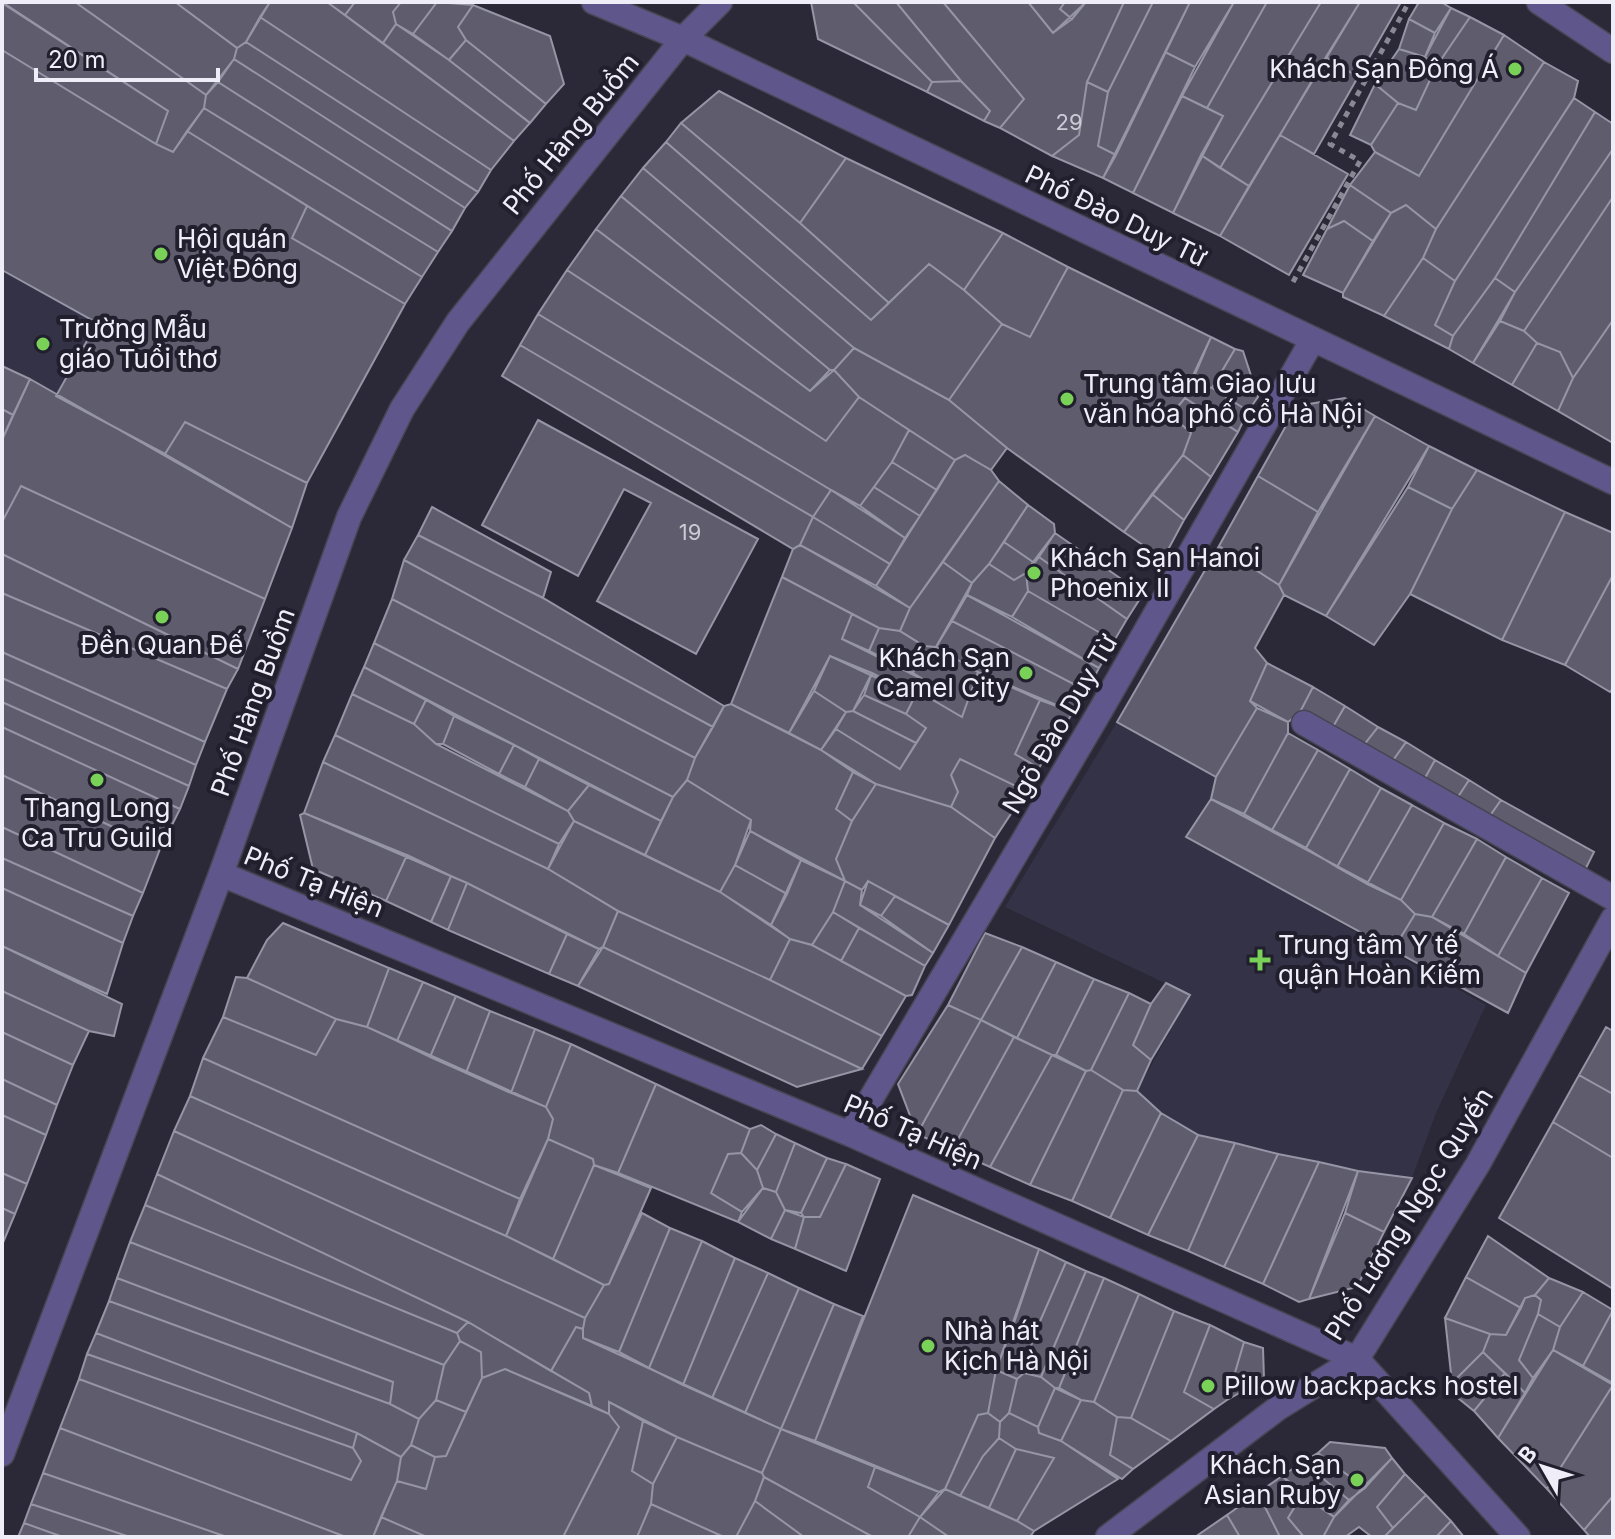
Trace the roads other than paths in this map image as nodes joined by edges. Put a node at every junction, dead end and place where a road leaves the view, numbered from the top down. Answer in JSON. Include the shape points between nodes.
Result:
{"nodes":[{"id":1,"x":594,"y":2,"type":"edge"},
{"id":2,"x":720,"y":2,"type":"edge"},
{"id":3,"x":1539,"y":2,"type":"edge"},
{"id":4,"x":683,"y":39,"type":"junction"},
{"id":5,"x":1613,"y":51,"type":"edge"},
{"id":6,"x":1313,"y":339,"type":"junction"},
{"id":7,"x":1613,"y":482,"type":"edge"},
{"id":8,"x":1304,"y":723,"type":"dead end"},
{"id":9,"x":221,"y":874,"type":"junction"},
{"id":10,"x":1613,"y":898,"type":"edge"},
{"id":11,"x":1613,"y":919,"type":"edge"},
{"id":12,"x":850,"y":1134,"type":"junction"},
{"id":13,"x":1357,"y":1359,"type":"junction"},
{"id":14,"x":2,"y":1454,"type":"edge"},
{"id":15,"x":1108,"y":1537,"type":"edge"},
{"id":16,"x":1518,"y":1537,"type":"edge"}],
"edges":[{"from":1,"to":4,"type":"street","name":"Phố Đào Duy Từ"},
{"from":2,"to":4,"type":"street","name":"Phố Hàng Buồm"},
{"from":3,"to":5,"type":"street"},
{"from":4,"to":6,"type":"street","name":"Phố Đào Duy Từ"},
{"from":4,"to":9,"type":"street","name":"Phố Hàng Buồm","via":[[458,322],[402,409],[349,517]]},
{"from":6,"to":7,"type":"street","name":"Phố Đào Duy Từ"},
{"from":6,"to":12,"type":"street","name":"Ngõ Đào Duy Từ"},
{"from":8,"to":10,"type":"street"},
{"from":9,"to":12,"type":"street","name":"Phố Tạ Hiện"},
{"from":9,"to":14,"type":"street","name":"Phố Hàng Buồm"},
{"from":11,"to":13,"type":"street","name":"Phố Lương Ngọc Quyến","via":[[1478,1164]]},
{"from":12,"to":13,"type":"street","name":"Phố Tạ Hiện"},
{"from":13,"to":15,"type":"street","name":"Phố Lương Ngọc Quyến","via":[[1278,1408]]},
{"from":13,"to":16,"type":"street","name":"Phố Tạ Hiện"}]}
